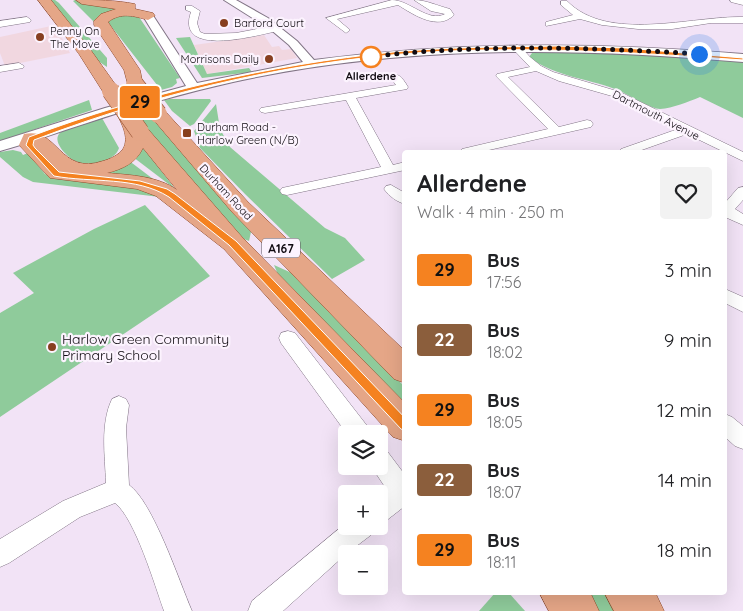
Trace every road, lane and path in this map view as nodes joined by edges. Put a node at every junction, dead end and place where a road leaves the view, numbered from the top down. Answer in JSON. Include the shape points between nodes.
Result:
{"nodes":[{"id":1,"x":44,"y":0,"type":"edge"},
{"id":2,"x":229,"y":0,"type":"edge"},
{"id":3,"x":418,"y":0,"type":"edge"},
{"id":4,"x":734,"y":0,"type":"edge"},
{"id":5,"x":398,"y":1,"type":"edge"},
{"id":6,"x":564,"y":2,"type":"dead end"},
{"id":7,"x":743,"y":4,"type":"edge"},
{"id":8,"x":189,"y":8,"type":"dead end"},
{"id":9,"x":77,"y":10,"type":"edge"},
{"id":10,"x":148,"y":16,"type":"junction"},
{"id":11,"x":582,"y":16,"type":"junction"},
{"id":12,"x":27,"y":20,"type":"dead end"},
{"id":13,"x":718,"y":20,"type":"junction"},
{"id":14,"x":743,"y":20,"type":"edge"},
{"id":15,"x":0,"y":24,"type":"edge"},
{"id":16,"x":549,"y":24,"type":"dead end"},
{"id":17,"x":278,"y":28,"type":"junction"},
{"id":18,"x":346,"y":30,"type":"dead end"},
{"id":19,"x":711,"y":32,"type":"dead end"},
{"id":20,"x":517,"y":48,"type":"junction"},
{"id":21,"x":743,"y":58,"type":"edge"},
{"id":22,"x":311,"y":64,"type":"junction"},
{"id":23,"x":19,"y":66,"type":"dead end"},
{"id":24,"x":537,"y":68,"type":"junction"},
{"id":25,"x":0,"y":69,"type":"edge"},
{"id":26,"x":395,"y":77,"type":"dead end"},
{"id":27,"x":135,"y":85,"type":"junction"},
{"id":28,"x":194,"y":88,"type":"junction"},
{"id":29,"x":350,"y":97,"type":"junction"},
{"id":30,"x":265,"y":110,"type":"dead end"},
{"id":31,"x":586,"y":124,"type":"dead end"},
{"id":32,"x":686,"y":130,"type":"junction"},
{"id":33,"x":557,"y":132,"type":"junction"},
{"id":34,"x":137,"y":133,"type":"junction"},
{"id":35,"x":31,"y":138,"type":"junction"},
{"id":36,"x":0,"y":146,"type":"edge"},
{"id":37,"x":475,"y":150,"type":"edge"},
{"id":38,"x":631,"y":150,"type":"edge"},
{"id":39,"x":743,"y":157,"type":"edge"},
{"id":40,"x":402,"y":167,"type":"edge"},
{"id":41,"x":389,"y":170,"type":"junction"},
{"id":42,"x":391,"y":189,"type":"dead end"},
{"id":43,"x":287,"y":191,"type":"dead end"},
{"id":44,"x":743,"y":191,"type":"edge"},
{"id":45,"x":402,"y":198,"type":"edge"},
{"id":46,"x":727,"y":211,"type":"edge"},
{"id":47,"x":727,"y":212,"type":"edge"},
{"id":48,"x":743,"y":220,"type":"edge"},
{"id":49,"x":232,"y":243,"type":"junction"},
{"id":50,"x":727,"y":296,"type":"edge"},
{"id":51,"x":743,"y":304,"type":"edge"},
{"id":52,"x":288,"y":338,"type":"dead end"},
{"id":53,"x":402,"y":367,"type":"edge"},
{"id":54,"x":119,"y":405,"type":"dead end"},
{"id":55,"x":402,"y":423,"type":"edge"},
{"id":56,"x":353,"y":425,"type":"edge"},
{"id":57,"x":727,"y":426,"type":"edge"},
{"id":58,"x":743,"y":439,"type":"edge"},
{"id":59,"x":388,"y":471,"type":"edge"},
{"id":60,"x":118,"y":491,"type":"junction"},
{"id":61,"x":402,"y":491,"type":"edge"},
{"id":62,"x":402,"y":493,"type":"edge"},
{"id":63,"x":388,"y":504,"type":"edge"},
{"id":64,"x":351,"y":535,"type":"edge"},
{"id":65,"x":0,"y":554,"type":"edge"},
{"id":66,"x":563,"y":595,"type":"edge"},
{"id":67,"x":628,"y":595,"type":"edge"},
{"id":68,"x":178,"y":611,"type":"edge"},
{"id":69,"x":262,"y":611,"type":"edge"},
{"id":70,"x":578,"y":611,"type":"edge"},
{"id":71,"x":644,"y":611,"type":"edge"}],
"edges":[{"from":1,"to":34,"type":"main road","name":"Durham Road","bridge":true,"via":[[79,45]]},
{"from":2,"to":17,"type":"street"},
{"from":3,"to":5,"type":"street","via":[[450,15],[432,19]]},
{"from":4,"to":7,"type":"street"},
{"from":5,"to":18,"type":"street","via":[[330,18]]},
{"from":6,"to":11,"type":"street","via":[[568,10]]},
{"from":8,"to":17,"type":"street","via":[[196,11],[193,24],[196,34],[202,37]]},
{"from":9,"to":10,"type":"main road","via":[[136,8],[145,10]]},
{"from":9,"to":27,"type":"main road","name":"Durham Road","number":"A167"},
{"from":10,"to":27,"type":"main road","via":[[138,12],[121,13],[101,21],[132,70]]},
{"from":10,"to":28,"type":"street"},
{"from":11,"to":13,"type":"street","via":[[616,25]]},
{"from":11,"to":16,"type":"street"},
{"from":12,"to":15,"type":"street"},
{"from":13,"to":14,"type":"street"},
{"from":13,"to":19,"type":"street","via":[[725,25]]},
{"from":17,"to":22,"type":"street"},
{"from":20,"to":21,"type":"street","via":[[626,50]]},
{"from":20,"to":22,"type":"street","via":[[415,52]]},
{"from":20,"to":24,"type":"street","name":"Dartmouth Avenue"},
{"from":22,"to":28,"type":"street"},
{"from":23,"to":25,"type":"street"},
{"from":24,"to":32,"type":"street","name":"Dartmouth Avenue","via":[[615,93]]},
{"from":24,"to":33,"type":"street","via":[[501,76]]},
{"from":26,"to":29,"type":"street","via":[[403,87]]},
{"from":27,"to":53,"type":"main road","name":"Durham Road","number":"A167","bridge":true,"via":[[240,207]]},
{"from":28,"to":35,"type":"street","via":[[88,117]]},
{"from":29,"to":30,"type":"street"},
{"from":29,"to":41,"type":"street"},
{"from":31,"to":33,"type":"street"},
{"from":32,"to":38,"type":"street"},
{"from":32,"to":39,"type":"street","name":"Dartmouth Avenue"},
{"from":33,"to":37,"type":"street"},
{"from":34,"to":35,"type":"main road","via":[[134,148],[123,160],[84,170],[64,165],[46,145]]},
{"from":34,"to":49,"type":"main road","name":"Durham Road","number":"A167"},
{"from":35,"to":36,"type":"street"},
{"from":35,"to":49,"type":"main road","via":[[29,145],[32,150],[57,174],[140,183],[164,191]]},
{"from":40,"to":41,"type":"street"},
{"from":41,"to":43,"type":"street"},
{"from":42,"to":45,"type":"street"},
{"from":44,"to":46,"type":"street"},
{"from":47,"to":48,"type":"street"},
{"from":49,"to":55,"type":"main road","name":"Durham Road","number":"A167"},
{"from":50,"to":51,"type":"street"},
{"from":52,"to":56,"type":"street"},
{"from":54,"to":60,"type":"street","via":[[116,428]]},
{"from":57,"to":58,"type":"street"},
{"from":59,"to":61,"type":"street"},
{"from":60,"to":65,"type":"street","via":[[74,507]]},
{"from":60,"to":68,"type":"street","via":[[129,499],[141,519]]},
{"from":62,"to":63,"type":"street"},
{"from":64,"to":69,"type":"street"},
{"from":66,"to":70,"type":"main road"},
{"from":67,"to":71,"type":"main road"}]}
